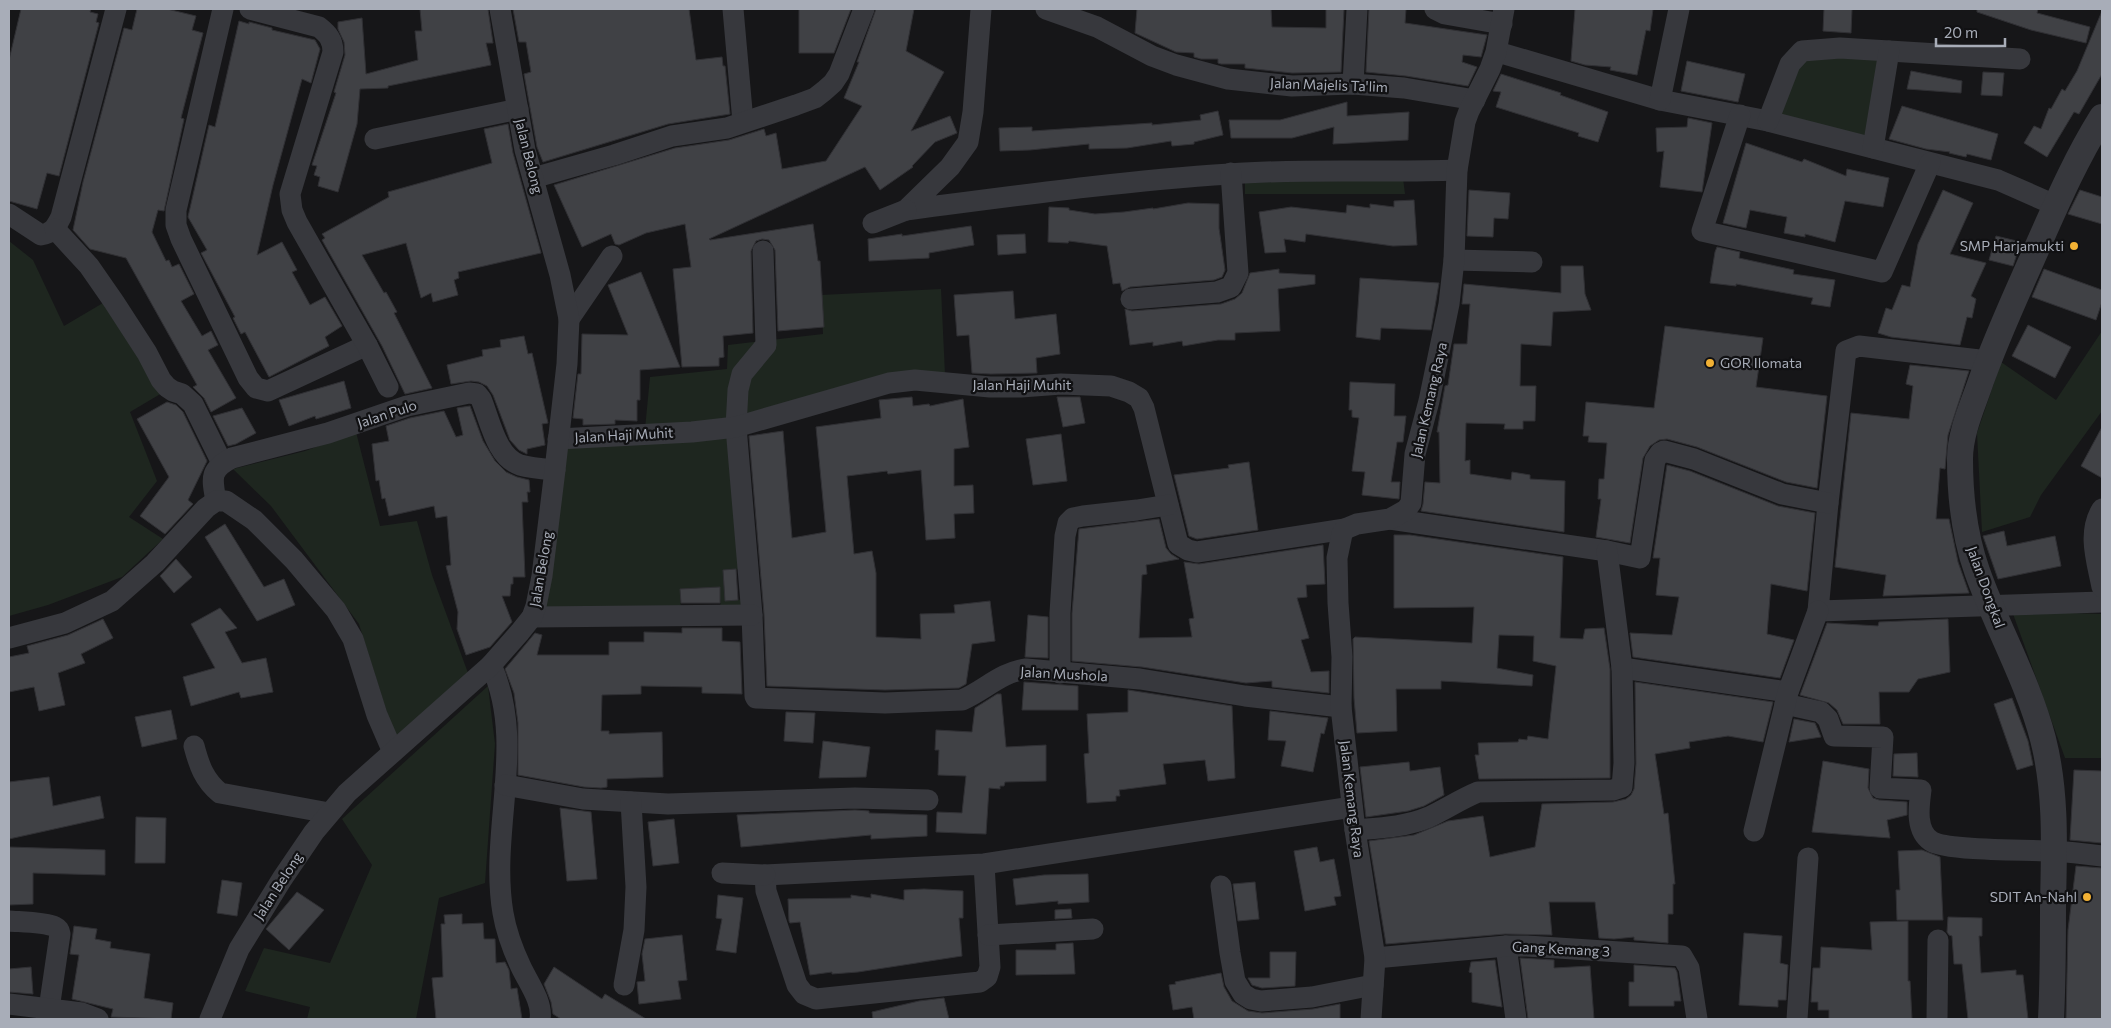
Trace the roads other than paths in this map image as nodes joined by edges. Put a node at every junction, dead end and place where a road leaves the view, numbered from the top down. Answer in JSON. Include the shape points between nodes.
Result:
{"nodes":[{"id":1,"x":116,"y":9,"type":"edge"},
{"id":2,"x":223,"y":9,"type":"edge"},
{"id":3,"x":250,"y":9,"type":"edge"},
{"id":4,"x":500,"y":9,"type":"edge"},
{"id":5,"x":733,"y":9,"type":"edge"},
{"id":6,"x":864,"y":9,"type":"edge"},
{"id":7,"x":981,"y":9,"type":"edge"},
{"id":8,"x":1046,"y":9,"type":"edge"},
{"id":9,"x":1357,"y":9,"type":"edge"},
{"id":10,"x":1435,"y":9,"type":"edge"},
{"id":11,"x":1679,"y":9,"type":"edge"},
{"id":12,"x":1503,"y":16,"type":"edge"},
{"id":13,"x":1889,"y":51,"type":"junction"},
{"id":14,"x":1501,"y":53,"type":"dead end"},
{"id":15,"x":2020,"y":59,"type":"dead end"},
{"id":16,"x":1353,"y":84,"type":"junction"},
{"id":17,"x":1475,"y":100,"type":"junction"},
{"id":18,"x":1660,"y":100,"type":"junction"},
{"id":19,"x":518,"y":109,"type":"junction"},
{"id":20,"x":1740,"y":115,"type":"junction"},
{"id":21,"x":2102,"y":117,"type":"edge"},
{"id":22,"x":1768,"y":121,"type":"junction"},
{"id":23,"x":743,"y":122,"type":"junction"},
{"id":24,"x":376,"y":139,"type":"dead end"},
{"id":25,"x":1873,"y":148,"type":"junction"},
{"id":26,"x":1930,"y":163,"type":"junction"},
{"id":27,"x":1457,"y":170,"type":"junction"},
{"id":28,"x":1231,"y":173,"type":"junction"},
{"id":29,"x":533,"y":178,"type":"junction"},
{"id":30,"x":2055,"y":204,"type":"junction"},
{"id":31,"x":906,"y":210,"type":"junction"},
{"id":32,"x":9,"y":214,"type":"edge"},
{"id":33,"x":873,"y":223,"type":"dead end"},
{"id":34,"x":55,"y":229,"type":"junction"},
{"id":35,"x":763,"y":251,"type":"dead end"},
{"id":36,"x":612,"y":256,"type":"dead end"},
{"id":37,"x":1454,"y":260,"type":"junction"},
{"id":38,"x":1532,"y":262,"type":"dead end"},
{"id":39,"x":1131,"y":299,"type":"dead end"},
{"id":40,"x":569,"y":319,"type":"junction"},
{"id":41,"x":367,"y":344,"type":"junction"},
{"id":42,"x":1988,"y":361,"type":"junction"},
{"id":43,"x":388,"y":387,"type":"dead end"},
{"id":44,"x":736,"y":427,"type":"junction"},
{"id":45,"x":558,"y":439,"type":"junction"},
{"id":46,"x":222,"y":463,"type":"junction"},
{"id":47,"x":555,"y":470,"type":"junction"},
{"id":48,"x":216,"y":501,"type":"junction"},
{"id":49,"x":1828,"y":503,"type":"junction"},
{"id":50,"x":1168,"y":504,"type":"junction"},
{"id":51,"x":2102,"y":509,"type":"edge"},
{"id":52,"x":1390,"y":519,"type":"junction"},
{"id":53,"x":1345,"y":529,"type":"junction"},
{"id":54,"x":1607,"y":551,"type":"junction"},
{"id":55,"x":2102,"y":587,"type":"edge"},
{"id":56,"x":2102,"y":602,"type":"edge"},
{"id":57,"x":1991,"y":605,"type":"junction"},
{"id":58,"x":1818,"y":611,"type":"junction"},
{"id":59,"x":752,"y":615,"type":"junction"},
{"id":60,"x":532,"y":617,"type":"junction"},
{"id":61,"x":9,"y":638,"type":"edge"},
{"id":62,"x":491,"y":665,"type":"junction"},
{"id":63,"x":1622,"y":668,"type":"junction"},
{"id":64,"x":1060,"y":673,"type":"junction"},
{"id":65,"x":1786,"y":698,"type":"junction"},
{"id":66,"x":1342,"y":706,"type":"junction"},
{"id":67,"x":194,"y":746,"type":"dead end"},
{"id":68,"x":392,"y":752,"type":"junction"},
{"id":69,"x":505,"y":786,"type":"junction"},
{"id":70,"x":928,"y":800,"type":"dead end"},
{"id":71,"x":631,"y":802,"type":"junction"},
{"id":72,"x":1352,"y":807,"type":"junction"},
{"id":73,"x":329,"y":813,"type":"junction"},
{"id":74,"x":1355,"y":830,"type":"junction"},
{"id":75,"x":1754,"y":831,"type":"dead end"},
{"id":76,"x":2054,"y":851,"type":"junction"},
{"id":77,"x":2102,"y":856,"type":"edge"},
{"id":78,"x":1808,"y":858,"type":"dead end"},
{"id":79,"x":984,"y":864,"type":"junction"},
{"id":80,"x":722,"y":873,"type":"dead end"},
{"id":81,"x":765,"y":875,"type":"junction"},
{"id":82,"x":1221,"y":886,"type":"dead end"},
{"id":83,"x":9,"y":920,"type":"edge"},
{"id":84,"x":1093,"y":929,"type":"dead end"},
{"id":85,"x":988,"y":935,"type":"junction"},
{"id":86,"x":1938,"y":940,"type":"dead end"},
{"id":87,"x":1506,"y":946,"type":"junction"},
{"id":88,"x":1375,"y":958,"type":"junction"},
{"id":89,"x":624,"y":985,"type":"dead end"},
{"id":90,"x":1373,"y":985,"type":"junction"},
{"id":91,"x":9,"y":1004,"type":"edge"},
{"id":92,"x":49,"y":1009,"type":"junction"},
{"id":93,"x":540,"y":1013,"type":"edge"},
{"id":94,"x":98,"y":1019,"type":"edge"},
{"id":95,"x":210,"y":1019,"type":"edge"},
{"id":96,"x":556,"y":1019,"type":"edge"},
{"id":97,"x":1371,"y":1019,"type":"edge"},
{"id":98,"x":1516,"y":1019,"type":"edge"},
{"id":99,"x":1698,"y":1019,"type":"edge"},
{"id":100,"x":1797,"y":1019,"type":"edge"},
{"id":101,"x":1937,"y":1019,"type":"edge"},
{"id":102,"x":2051,"y":1019,"type":"edge"}],
"edges":[{"from":1,"to":34,"type":"street","via":[[61,217]]},
{"from":2,"to":41,"type":"street","via":[[176,210],[176,226],[181,239],[248,378],[256,388],[268,391]]},
{"from":3,"to":41,"type":"street","via":[[319,27],[333,44],[290,194],[297,222]]},
{"from":4,"to":19,"type":"street","name":"Jalan Belong"},
{"from":5,"to":23,"type":"street"},
{"from":6,"to":23,"type":"street","via":[[833,83],[815,98]]},
{"from":7,"to":31,"type":"street","via":[[968,142],[950,167]]},
{"from":8,"to":16,"type":"street","name":"Jalan Majelis Ta'lim","via":[[1097,27],[1152,56],[1228,79],[1292,86]]},
{"from":9,"to":16,"type":"street"},
{"from":10,"to":12,"type":"street","via":[[1445,14]]},
{"from":11,"to":18,"type":"street"},
{"from":12,"to":17,"type":"street","name":"Jalan Kemang Raya","via":[[1490,69]]},
{"from":13,"to":15,"type":"street"},
{"from":13,"to":22,"type":"street","via":[[1840,48],[1802,51],[1790,64]]},
{"from":13,"to":25,"type":"street"},
{"from":14,"to":18,"type":"street"},
{"from":16,"to":17,"type":"street","name":"Jalan Majelis Ta'lim","via":[[1404,88]]},
{"from":17,"to":27,"type":"street","name":"Jalan Kemang Raya","via":[[1468,110]]},
{"from":18,"to":20,"type":"street"},
{"from":19,"to":24,"type":"street"},
{"from":19,"to":29,"type":"street","name":"Jalan Belong"},
{"from":20,"to":22,"type":"street"},
{"from":20,"to":26,"type":"street","via":[[1702,231],[1882,272]]},
{"from":21,"to":30,"type":"street","name":"Jalan Dongkal"},
{"from":22,"to":25,"type":"street"},
{"from":23,"to":29,"type":"street","via":[[727,128],[672,136]]},
{"from":25,"to":26,"type":"street"},
{"from":26,"to":30,"type":"street","via":[[1998,180]]},
{"from":27,"to":28,"type":"street"},
{"from":27,"to":37,"type":"street","name":"Jalan Kemang Raya"},
{"from":28,"to":31,"type":"street","via":[[1111,184]]},
{"from":28,"to":39,"type":"street","via":[[1238,273],[1231,287],[1217,292]]},
{"from":29,"to":40,"type":"street","name":"Jalan Belong"},
{"from":30,"to":42,"type":"street","name":"Jalan Dongkal"},
{"from":31,"to":33,"type":"street"},
{"from":32,"to":34,"type":"street","via":[[42,235]]},
{"from":34,"to":46,"type":"street","via":[[89,266],[166,387],[182,394],[192,404]]},
{"from":35,"to":44,"type":"street","via":[[766,345],[742,374]]},
{"from":36,"to":40,"type":"street"},
{"from":37,"to":38,"type":"street"},
{"from":37,"to":52,"type":"street","name":"Jalan Kemang Raya","via":[[1444,334],[1415,454],[1411,503],[1406,510]]},
{"from":40,"to":45,"type":"street","name":"Jalan Belong"},
{"from":41,"to":43,"type":"street"},
{"from":42,"to":49,"type":"street","via":[[1859,346],[1848,349],[1844,355]]},
{"from":42,"to":57,"type":"street","name":"Jalan Dongkal","via":[[1970,412],[1960,456],[1971,550]]},
{"from":44,"to":45,"type":"street","name":"Jalan Haji Muhit"},
{"from":44,"to":50,"type":"street","name":"Jalan Haji Muhit","via":[[889,383],[915,380],[990,387],[1112,386],[1139,398],[1144,408]]},
{"from":44,"to":59,"type":"street"},
{"from":45,"to":47,"type":"street","name":"Jalan Belong"},
{"from":46,"to":47,"type":"street","name":"Jalan Pulo","via":[[328,433],[407,406],[469,393],[482,399],[500,446],[511,460],[520,465]]},
{"from":46,"to":48,"type":"street","via":[[212,480]]},
{"from":47,"to":60,"type":"street","name":"Jalan Belong","via":[[542,576]]},
{"from":48,"to":61,"type":"street","via":[[112,601],[65,623]]},
{"from":48,"to":68,"type":"street","via":[[226,501],[254,520],[294,560],[336,610],[353,640]]},
{"from":49,"to":54,"type":"street","via":[[1782,494],[1694,459],[1664,451],[1655,460],[1640,558]]},
{"from":49,"to":58,"type":"street"},
{"from":50,"to":53,"type":"street","name":"Jalan Haji Muhit","via":[[1178,544],[1197,552]]},
{"from":50,"to":64,"type":"street","via":[[1073,518],[1068,524],[1060,613]]},
{"from":51,"to":55,"type":"street","via":[[2098,516],[2094,551]]},
{"from":52,"to":53,"type":"street","name":"Jalan Kemang Raya"},
{"from":52,"to":54,"type":"street"},
{"from":53,"to":66,"type":"street","name":"Jalan Kemang Raya","via":[[1337,564]]},
{"from":54,"to":63,"type":"street"},
{"from":56,"to":57,"type":"street"},
{"from":57,"to":58,"type":"street"},
{"from":57,"to":76,"type":"street","name":"Jalan Dongkal","via":[[2028,691],[2043,740],[2053,794]]},
{"from":58,"to":65,"type":"street"},
{"from":59,"to":60,"type":"street"},
{"from":59,"to":64,"type":"street","name":"Jalan Mushola","via":[[755,696],[760,699],[885,703],[962,700],[1015,670]]},
{"from":60,"to":62,"type":"street","name":"Jalan Belong"},
{"from":62,"to":68,"type":"street","name":"Jalan Belong"},
{"from":62,"to":69,"type":"street","via":[[498,680],[506,719]]},
{"from":63,"to":65,"type":"street"},
{"from":63,"to":74,"type":"street","via":[[1622,787],[1613,790],[1478,792],[1419,820]]},
{"from":64,"to":66,"type":"street","name":"Jalan Mushola","via":[[1140,679],[1245,696]]},
{"from":65,"to":75,"type":"street"},
{"from":65,"to":76,"type":"street","via":[[1821,712],[1828,719],[1834,736],[1883,737],[1880,788],[1920,790],[1920,822],[1930,840],[1960,847]]},
{"from":66,"to":72,"type":"street","name":"Jalan Kemang Raya"},
{"from":67,"to":73,"type":"street","via":[[205,778],[220,793]]},
{"from":68,"to":73,"type":"street","name":"Jalan Belong"},
{"from":69,"to":71,"type":"street","via":[[583,799]]},
{"from":69,"to":93,"type":"street","via":[[500,875],[503,913]]},
{"from":70,"to":71,"type":"street"},
{"from":71,"to":89,"type":"street","via":[[636,886],[634,930]]},
{"from":72,"to":74,"type":"street","name":"Jalan Kemang Raya"},
{"from":72,"to":79,"type":"street"},
{"from":73,"to":95,"type":"street","name":"Jalan Belong","via":[[246,936]]},
{"from":74,"to":88,"type":"street","name":"Jalan Kemang Raya"},
{"from":76,"to":77,"type":"street"},
{"from":76,"to":102,"type":"street","name":"Jalan Dongkal"},
{"from":78,"to":100,"type":"street"},
{"from":79,"to":81,"type":"street"},
{"from":79,"to":85,"type":"street"},
{"from":80,"to":81,"type":"street"},
{"from":81,"to":85,"type":"street","via":[[766,891],[797,984],[809,998],[980,982],[987,977],[990,967]]},
{"from":82,"to":90,"type":"street","via":[[1235,981],[1243,994],[1261,1001],[1312,997]]},
{"from":83,"to":92,"type":"street","via":[[59,930]]},
{"from":84,"to":85,"type":"street"},
{"from":86,"to":101,"type":"street"},
{"from":87,"to":88,"type":"street","name":"Gang Kemang 3"},
{"from":87,"to":98,"type":"street"},
{"from":87,"to":99,"type":"street","name":"Gang Kemang 3","via":[[1682,956],[1688,968]]},
{"from":88,"to":90,"type":"street","name":"Jalan Kemang Raya"},
{"from":90,"to":97,"type":"street","name":"Jalan Kemang Raya"},
{"from":91,"to":92,"type":"street"},
{"from":92,"to":94,"type":"street","via":[[82,1013]]},
{"from":93,"to":96,"type":"street"}]}
